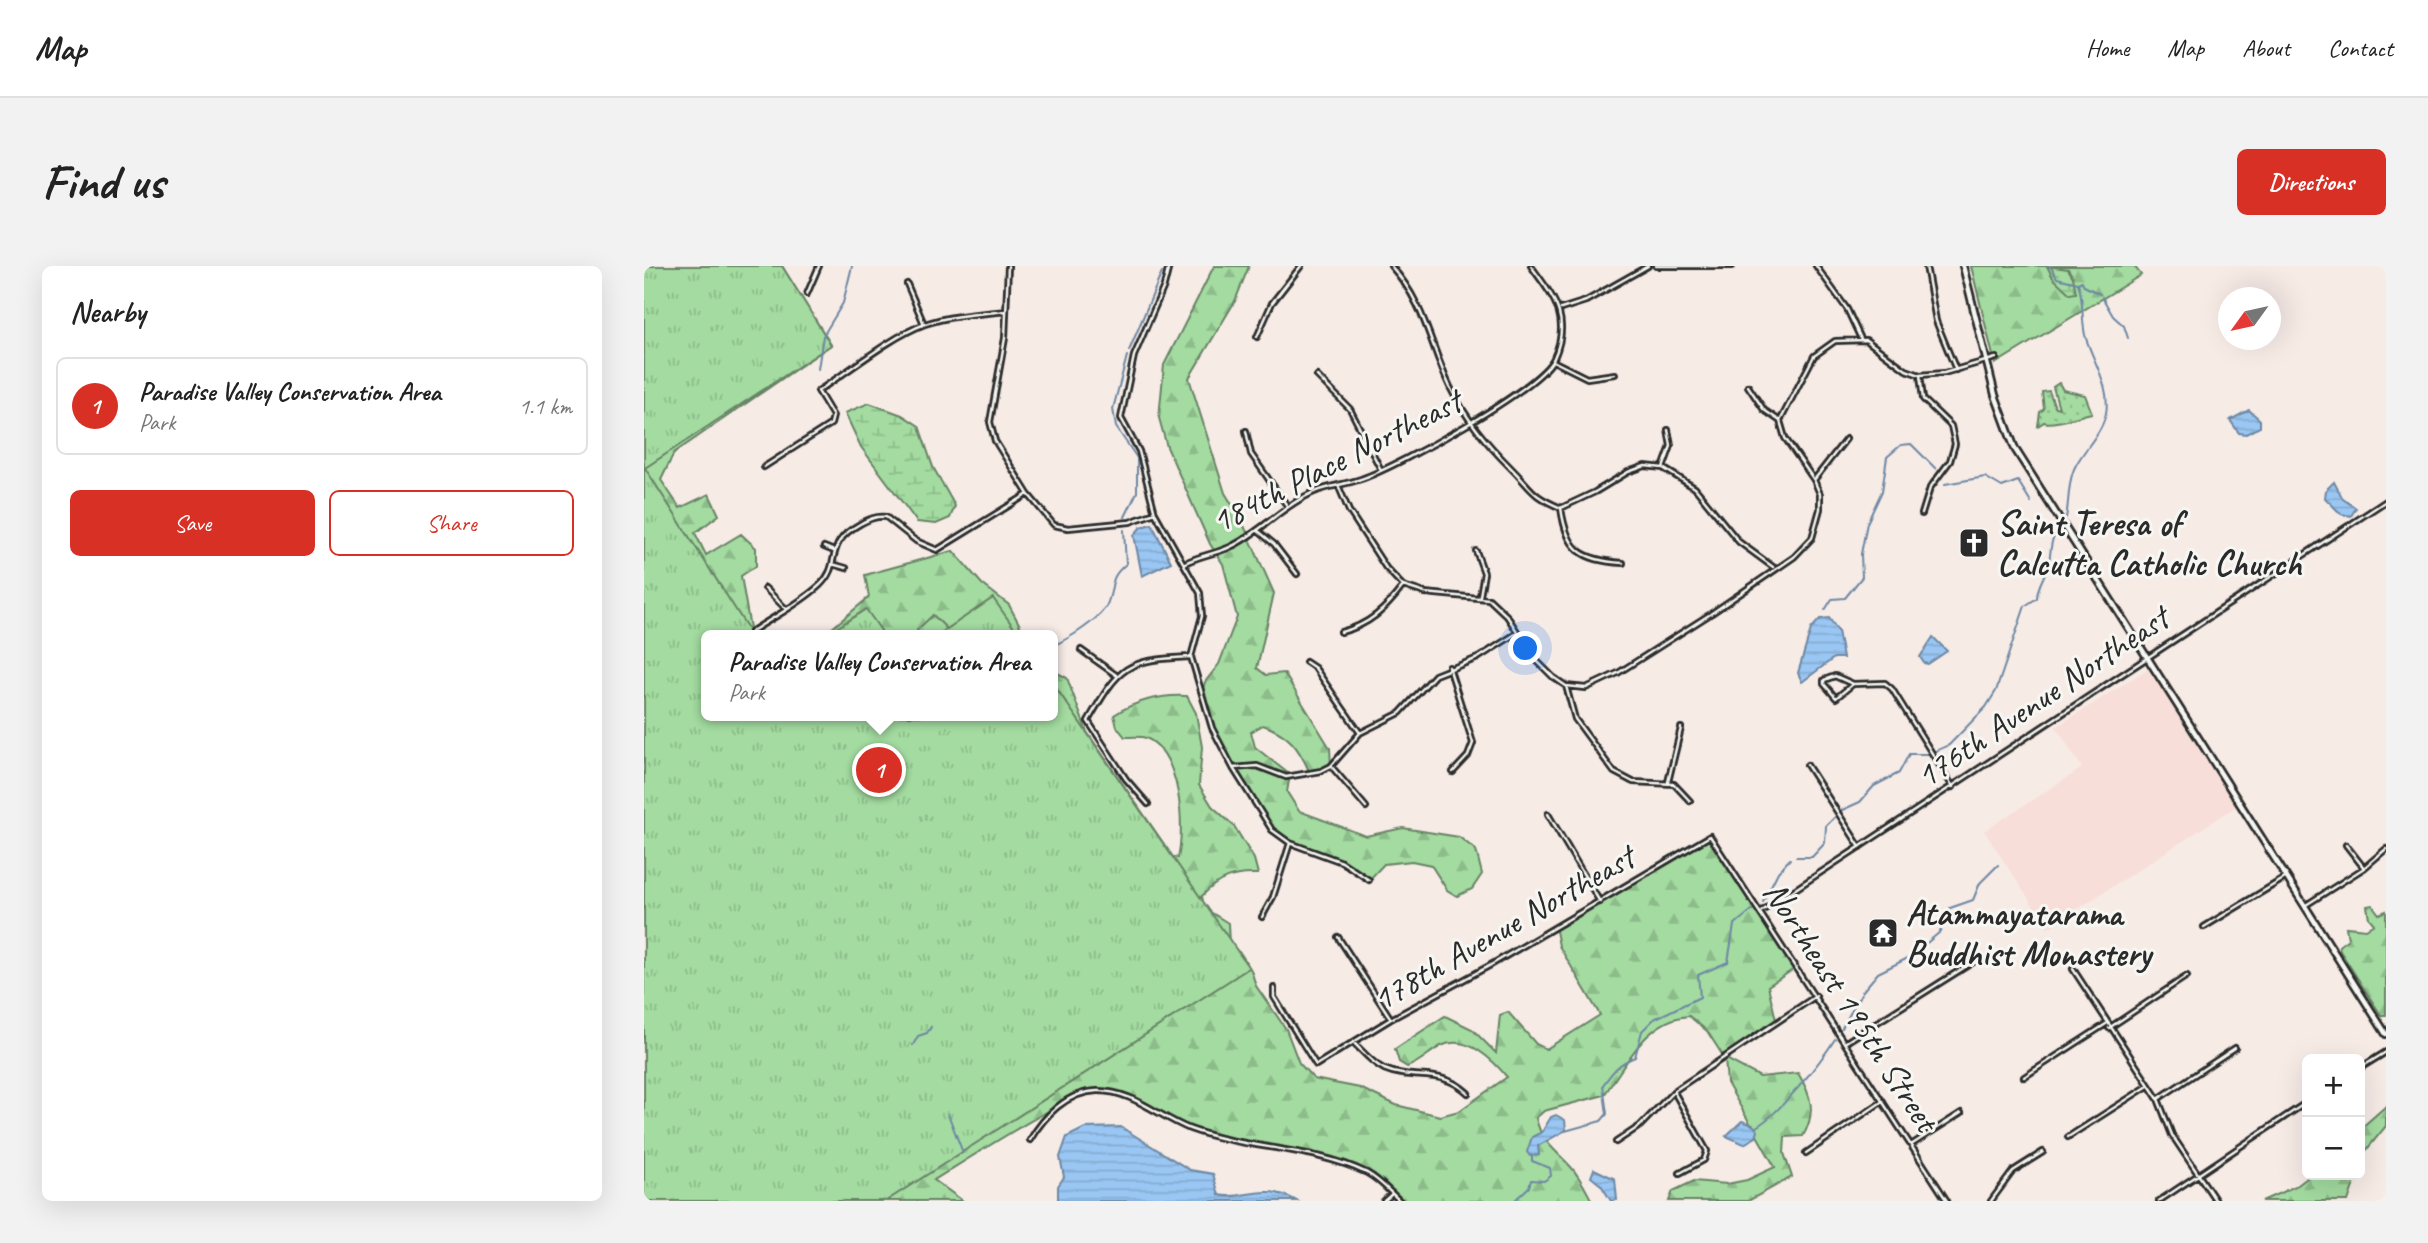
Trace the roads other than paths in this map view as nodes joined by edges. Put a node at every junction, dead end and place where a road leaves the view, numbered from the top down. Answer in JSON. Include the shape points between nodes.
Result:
{"nodes":[{"id":1,"x":819,"y":266,"type":"edge"},
{"id":2,"x":1008,"y":266,"type":"edge"},
{"id":3,"x":1169,"y":266,"type":"edge"},
{"id":4,"x":1301,"y":266,"type":"edge"},
{"id":5,"x":1391,"y":266,"type":"edge"},
{"id":6,"x":1531,"y":266,"type":"edge"},
{"id":7,"x":1648,"y":266,"type":"edge"},
{"id":8,"x":1656,"y":266,"type":"edge"},
{"id":9,"x":1732,"y":266,"type":"edge"},
{"id":10,"x":1816,"y":266,"type":"edge"},
{"id":11,"x":1926,"y":266,"type":"edge"},
{"id":12,"x":1963,"y":266,"type":"edge"},
{"id":13,"x":907,"y":284,"type":"dead end"},
{"id":14,"x":807,"y":294,"type":"dead end"},
{"id":15,"x":1560,"y":309,"type":"junction"},
{"id":16,"x":1006,"y":311,"type":"junction"},
{"id":17,"x":924,"y":324,"type":"junction"},
{"id":18,"x":1258,"y":337,"type":"dead end"},
{"id":19,"x":1861,"y":339,"type":"junction"},
{"id":20,"x":1996,"y":358,"type":"dead end"},
{"id":21,"x":1986,"y":360,"type":"junction"},
{"id":22,"x":1553,"y":361,"type":"junction"},
{"id":23,"x":1956,"y":370,"type":"junction"},
{"id":24,"x":1615,"y":374,"type":"dead end"},
{"id":25,"x":1920,"y":375,"type":"junction"},
{"id":26,"x":1317,"y":376,"type":"dead end"},
{"id":27,"x":1748,"y":386,"type":"dead end"},
{"id":28,"x":1780,"y":421,"type":"junction"},
{"id":29,"x":1469,"y":422,"type":"junction"},
{"id":30,"x":1668,"y":430,"type":"dead end"},
{"id":31,"x":1246,"y":431,"type":"dead end"},
{"id":32,"x":1846,"y":439,"type":"dead end"},
{"id":33,"x":764,"y":467,"type":"dead end"},
{"id":34,"x":1664,"y":468,"type":"junction"},
{"id":35,"x":1381,"y":470,"type":"junction"},
{"id":36,"x":1814,"y":480,"type":"junction"},
{"id":37,"x":1338,"y":485,"type":"junction"},
{"id":38,"x":1028,"y":495,"type":"junction"},
{"id":39,"x":2386,"y":501,"type":"edge"},
{"id":40,"x":1287,"y":507,"type":"junction"},
{"id":41,"x":1561,"y":508,"type":"junction"},
{"id":42,"x":1155,"y":513,"type":"junction"},
{"id":43,"x":1922,"y":514,"type":"dead end"},
{"id":44,"x":1257,"y":530,"type":"junction"},
{"id":45,"x":824,"y":547,"type":"dead end"},
{"id":46,"x":834,"y":551,"type":"junction"},
{"id":47,"x":1476,"y":551,"type":"dead end"},
{"id":48,"x":1185,"y":563,"type":"junction"},
{"id":49,"x":1623,"y":563,"type":"dead end"},
{"id":50,"x":832,"y":564,"type":"junction"},
{"id":51,"x":846,"y":568,"type":"dead end"},
{"id":52,"x":1774,"y":568,"type":"junction"},
{"id":53,"x":1297,"y":574,"type":"dead end"},
{"id":54,"x":1403,"y":586,"type":"junction"},
{"id":55,"x":765,"y":588,"type":"dead end"},
{"id":56,"x":1480,"y":596,"type":"junction"},
{"id":57,"x":786,"y":608,"type":"junction"},
{"id":58,"x":754,"y":630,"type":"edge"},
{"id":59,"x":1341,"y":632,"type":"dead end"},
{"id":60,"x":1517,"y":633,"type":"junction"},
{"id":61,"x":1081,"y":650,"type":"dead end"},
{"id":62,"x":1191,"y":657,"type":"junction"},
{"id":63,"x":2149,"y":659,"type":"junction"},
{"id":64,"x":1306,"y":662,"type":"dead end"},
{"id":65,"x":1449,"y":667,"type":"junction"},
{"id":66,"x":1116,"y":675,"type":"junction"},
{"id":67,"x":1853,"y":684,"type":"junction"},
{"id":68,"x":1566,"y":686,"type":"junction"},
{"id":69,"x":1681,"y":728,"type":"dead end"},
{"id":70,"x":1360,"y":733,"type":"junction"},
{"id":71,"x":1807,"y":765,"type":"dead end"},
{"id":72,"x":1331,"y":766,"type":"junction"},
{"id":73,"x":1233,"y":768,"type":"junction"},
{"id":74,"x":1452,"y":772,"type":"dead end"},
{"id":75,"x":1668,"y":782,"type":"junction"},
{"id":76,"x":1953,"y":787,"type":"junction"},
{"id":77,"x":1690,"y":801,"type":"dead end"},
{"id":78,"x":1148,"y":804,"type":"dead end"},
{"id":79,"x":1366,"y":807,"type":"dead end"},
{"id":80,"x":1548,"y":814,"type":"dead end"},
{"id":81,"x":1714,"y":838,"type":"joint"},
{"id":82,"x":1290,"y":843,"type":"junction"},
{"id":83,"x":2346,"y":845,"type":"dead end"},
{"id":84,"x":1860,"y":847,"type":"junction"},
{"id":85,"x":2386,"y":849,"type":"edge"},
{"id":86,"x":2364,"y":868,"type":"junction"},
{"id":87,"x":2288,"y":876,"type":"junction"},
{"id":88,"x":1368,"y":880,"type":"dead end"},
{"id":89,"x":1600,"y":902,"type":"junction"},
{"id":90,"x":2306,"y":905,"type":"junction"},
{"id":91,"x":1762,"y":911,"type":"junction"},
{"id":92,"x":1262,"y":917,"type":"dead end"},
{"id":93,"x":2204,"y":927,"type":"dead end"},
{"id":94,"x":1339,"y":937,"type":"dead end"},
{"id":95,"x":1981,"y":957,"type":"dead end"},
{"id":96,"x":2073,"y":969,"type":"dead end"},
{"id":97,"x":2187,"y":976,"type":"dead end"},
{"id":98,"x":1274,"y":988,"type":"dead end"},
{"id":99,"x":1816,"y":996,"type":"junction"},
{"id":100,"x":1391,"y":1018,"type":"junction"},
{"id":101,"x":2107,"y":1026,"type":"junction"},
{"id":102,"x":2386,"y":1034,"type":"edge"},
{"id":103,"x":1846,"y":1042,"type":"junction"},
{"id":104,"x":1355,"y":1044,"type":"junction"},
{"id":105,"x":2235,"y":1048,"type":"dead end"},
{"id":106,"x":2386,"y":1052,"type":"edge"},
{"id":107,"x":2365,"y":1065,"type":"edge"},
{"id":108,"x":2024,"y":1077,"type":"dead end"},
{"id":109,"x":2148,"y":1086,"type":"junction"},
{"id":110,"x":1674,"y":1092,"type":"junction"},
{"id":111,"x":1468,"y":1093,"type":"dead end"},
{"id":112,"x":2158,"y":1099,"type":"junction"},
{"id":113,"x":1883,"y":1101,"type":"junction"},
{"id":114,"x":2302,"y":1105,"type":"edge"},
{"id":115,"x":1961,"y":1114,"type":"dead end"},
{"id":116,"x":2068,"y":1137,"type":"dead end"},
{"id":117,"x":1030,"y":1140,"type":"dead end"},
{"id":118,"x":1616,"y":1142,"type":"dead end"},
{"id":119,"x":1911,"y":1145,"type":"junction"},
{"id":120,"x":2043,"y":1152,"type":"dead end"},
{"id":121,"x":1806,"y":1153,"type":"dead end"},
{"id":122,"x":1680,"y":1173,"type":"dead end"},
{"id":123,"x":2199,"y":1175,"type":"junction"},
{"id":124,"x":1392,"y":1194,"type":"junction"},
{"id":125,"x":1399,"y":1200,"type":"edge"},
{"id":126,"x":1384,"y":1201,"type":"edge"},
{"id":127,"x":1947,"y":1201,"type":"edge"},
{"id":128,"x":1991,"y":1201,"type":"edge"},
{"id":129,"x":2159,"y":1201,"type":"edge"},
{"id":130,"x":2216,"y":1201,"type":"edge"}],
"edges":[{"from":1,"to":14,"type":"street"},
{"from":2,"to":16,"type":"street"},
{"from":3,"to":42,"type":"street","via":[[1144,326],[1122,401],[1122,425],[1139,451]]},
{"from":4,"to":18,"type":"street","via":[[1272,303]]},
{"from":5,"to":29,"type":"street","via":[[1426,320],[1440,363]]},
{"from":6,"to":15,"type":"street"},
{"from":7,"to":15,"type":"street","via":[[1586,301]]},
{"from":8,"to":9,"type":"street"},
{"from":10,"to":19,"type":"street","via":[[1847,309]]},
{"from":11,"to":23,"type":"street","via":[[1936,321]]},
{"from":12,"to":21,"type":"main road"},
{"from":13,"to":17,"type":"street"},
{"from":15,"to":22,"type":"street"},
{"from":16,"to":17,"type":"street"},
{"from":16,"to":38,"type":"street","via":[[990,422],[995,441]]},
{"from":17,"to":33,"type":"street","via":[[818,391],[833,415],[831,424]]},
{"from":19,"to":25,"type":"street"},
{"from":19,"to":28,"type":"street","via":[[1835,341],[1814,356]]},
{"from":20,"to":21,"type":"street"},
{"from":21,"to":23,"type":"street"},
{"from":21,"to":63,"type":"main road","via":[[2015,449]]},
{"from":22,"to":24,"type":"street","via":[[1587,378]]},
{"from":22,"to":29,"type":"street","name":"184th Place Northeast","via":[[1530,383]]},
{"from":23,"to":25,"type":"street"},
{"from":25,"to":43,"type":"street","via":[[1923,399],[1951,426],[1955,444],[1950,461],[1933,481]]},
{"from":26,"to":35,"type":"street","via":[[1350,410]]},
{"from":27,"to":28,"type":"street","via":[[1764,411]]},
{"from":28,"to":36,"type":"street","via":[[1785,438]]},
{"from":29,"to":35,"type":"street","name":"184th Place Northeast"},
{"from":29,"to":41,"type":"street","via":[[1537,498]]},
{"from":30,"to":34,"type":"street","via":[[1671,446]]},
{"from":31,"to":40,"type":"street","via":[[1251,454]]},
{"from":32,"to":36,"type":"street"},
{"from":34,"to":41,"type":"street","via":[[1645,466],[1628,471]]},
{"from":34,"to":52,"type":"street","via":[[1695,488],[1740,542]]},
{"from":35,"to":37,"type":"street","name":"184th Place Northeast"},
{"from":36,"to":52,"type":"street","via":[[1821,509],[1812,538],[1794,557]]},
{"from":37,"to":40,"type":"street","name":"184th Place Northeast"},
{"from":37,"to":54,"type":"street","via":[[1349,511]]},
{"from":38,"to":42,"type":"street","via":[[1054,525],[1068,528],[1130,522]]},
{"from":38,"to":46,"type":"street","via":[[937,550],[916,541],[886,517],[877,517],[845,533]]},
{"from":39,"to":63,"type":"street","name":"176th Avenue Northeast"},
{"from":40,"to":44,"type":"street","name":"184th Place Northeast"},
{"from":41,"to":49,"type":"street","via":[[1563,528],[1575,548],[1594,559]]},
{"from":42,"to":48,"type":"street"},
{"from":44,"to":48,"type":"street","name":"184th Place Northeast","via":[[1229,548]]},
{"from":44,"to":53,"type":"street"},
{"from":45,"to":46,"type":"street"},
{"from":46,"to":50,"type":"street"},
{"from":47,"to":56,"type":"street","via":[[1484,573]]},
{"from":48,"to":62,"type":"street","via":[[1202,605]]},
{"from":50,"to":51,"type":"street"},
{"from":50,"to":57,"type":"street","via":[[822,583]]},
{"from":52,"to":68,"type":"street","via":[[1618,673],[1586,688]]},
{"from":54,"to":56,"type":"street","via":[[1425,593]]},
{"from":54,"to":59,"type":"street","via":[[1394,600],[1363,626]]},
{"from":55,"to":57,"type":"street"},
{"from":56,"to":60,"type":"street","via":[[1498,607]]},
{"from":57,"to":58,"type":"street"},
{"from":60,"to":65,"type":"street","via":[[1478,658]]},
{"from":60,"to":68,"type":"street","via":[[1544,668]]},
{"from":61,"to":66,"type":"street"},
{"from":62,"to":66,"type":"street","via":[[1144,660]]},
{"from":62,"to":73,"type":"street","via":[[1212,728]]},
{"from":63,"to":76,"type":"street","name":"176th Avenue Northeast"},
{"from":63,"to":87,"type":"main road"},
{"from":64,"to":70,"type":"street","via":[[1315,668]]},
{"from":65,"to":70,"type":"street","via":[[1425,684],[1400,713]]},
{"from":65,"to":74,"type":"street","via":[[1473,743],[1468,756]]},
{"from":66,"to":78,"type":"street","via":[[1088,720]]},
{"from":67,"to":67,"type":"street","via":[[1836,698],[1824,680],[1835,676]]},
{"from":67,"to":76,"type":"street","via":[[1879,682],[1892,689]]},
{"from":68,"to":75,"type":"street","via":[[1574,719],[1614,772],[1633,782]]},
{"from":69,"to":75,"type":"street"},
{"from":70,"to":72,"type":"street"},
{"from":71,"to":84,"type":"street"},
{"from":72,"to":73,"type":"street","via":[[1286,778],[1257,765]]},
{"from":72,"to":79,"type":"street"},
{"from":73,"to":82,"type":"street","via":[[1261,817]]},
{"from":75,"to":77,"type":"street","via":[[1681,787]]},
{"from":76,"to":84,"type":"street","name":"176th Avenue Northeast"},
{"from":80,"to":89,"type":"street"},
{"from":81,"to":89,"type":"street","name":"178th Avenue Northeast","via":[[1707,836]]},
{"from":81,"to":91,"type":"street","name":"Northeast 195th Street"},
{"from":82,"to":88,"type":"street","via":[[1342,862]]},
{"from":82,"to":92,"type":"street"},
{"from":83,"to":86,"type":"street"},
{"from":84,"to":91,"type":"street","name":"176th Avenue Northeast"},
{"from":85,"to":86,"type":"street"},
{"from":86,"to":90,"type":"street"},
{"from":87,"to":90,"type":"main road"},
{"from":87,"to":93,"type":"street"},
{"from":89,"to":100,"type":"street","name":"178th Avenue Northeast"},
{"from":90,"to":102,"type":"main road"},
{"from":91,"to":99,"type":"street","name":"Northeast 195th Street"},
{"from":94,"to":100,"type":"street"},
{"from":95,"to":103,"type":"street"},
{"from":96,"to":101,"type":"street"},
{"from":97,"to":101,"type":"street"},
{"from":98,"to":104,"type":"street","name":"178th Avenue Northeast","via":[[1274,997],[1316,1065]]},
{"from":99,"to":103,"type":"street","name":"Northeast 195th Street"},
{"from":99,"to":110,"type":"street"},
{"from":100,"to":104,"type":"street","name":"178th Avenue Northeast"},
{"from":101,"to":108,"type":"street"},
{"from":101,"to":109,"type":"street"},
{"from":103,"to":113,"type":"street","name":"Northeast 195th Street"},
{"from":104,"to":111,"type":"street","via":[[1387,1070],[1446,1078]]},
{"from":105,"to":112,"type":"street"},
{"from":106,"to":107,"type":"street"},
{"from":109,"to":112,"type":"street"},
{"from":109,"to":116,"type":"street"},
{"from":110,"to":118,"type":"street"},
{"from":110,"to":122,"type":"street","via":[[1707,1151],[1704,1160]]},
{"from":112,"to":123,"type":"street","via":[[2172,1135]]},
{"from":113,"to":119,"type":"street","name":"Northeast 195th Street"},
{"from":113,"to":121,"type":"street"},
{"from":114,"to":123,"type":"street"},
{"from":115,"to":119,"type":"street"},
{"from":117,"to":124,"type":"street","via":[[1051,1112],[1097,1091],[1122,1095],[1210,1135],[1326,1158],[1367,1174]]},
{"from":119,"to":127,"type":"street","name":"Northeast 195th Street"},
{"from":120,"to":128,"type":"street","via":[[2013,1171]]},
{"from":123,"to":129,"type":"street"},
{"from":123,"to":130,"type":"street"},
{"from":124,"to":125,"type":"street"},
{"from":124,"to":126,"type":"street"}]}
